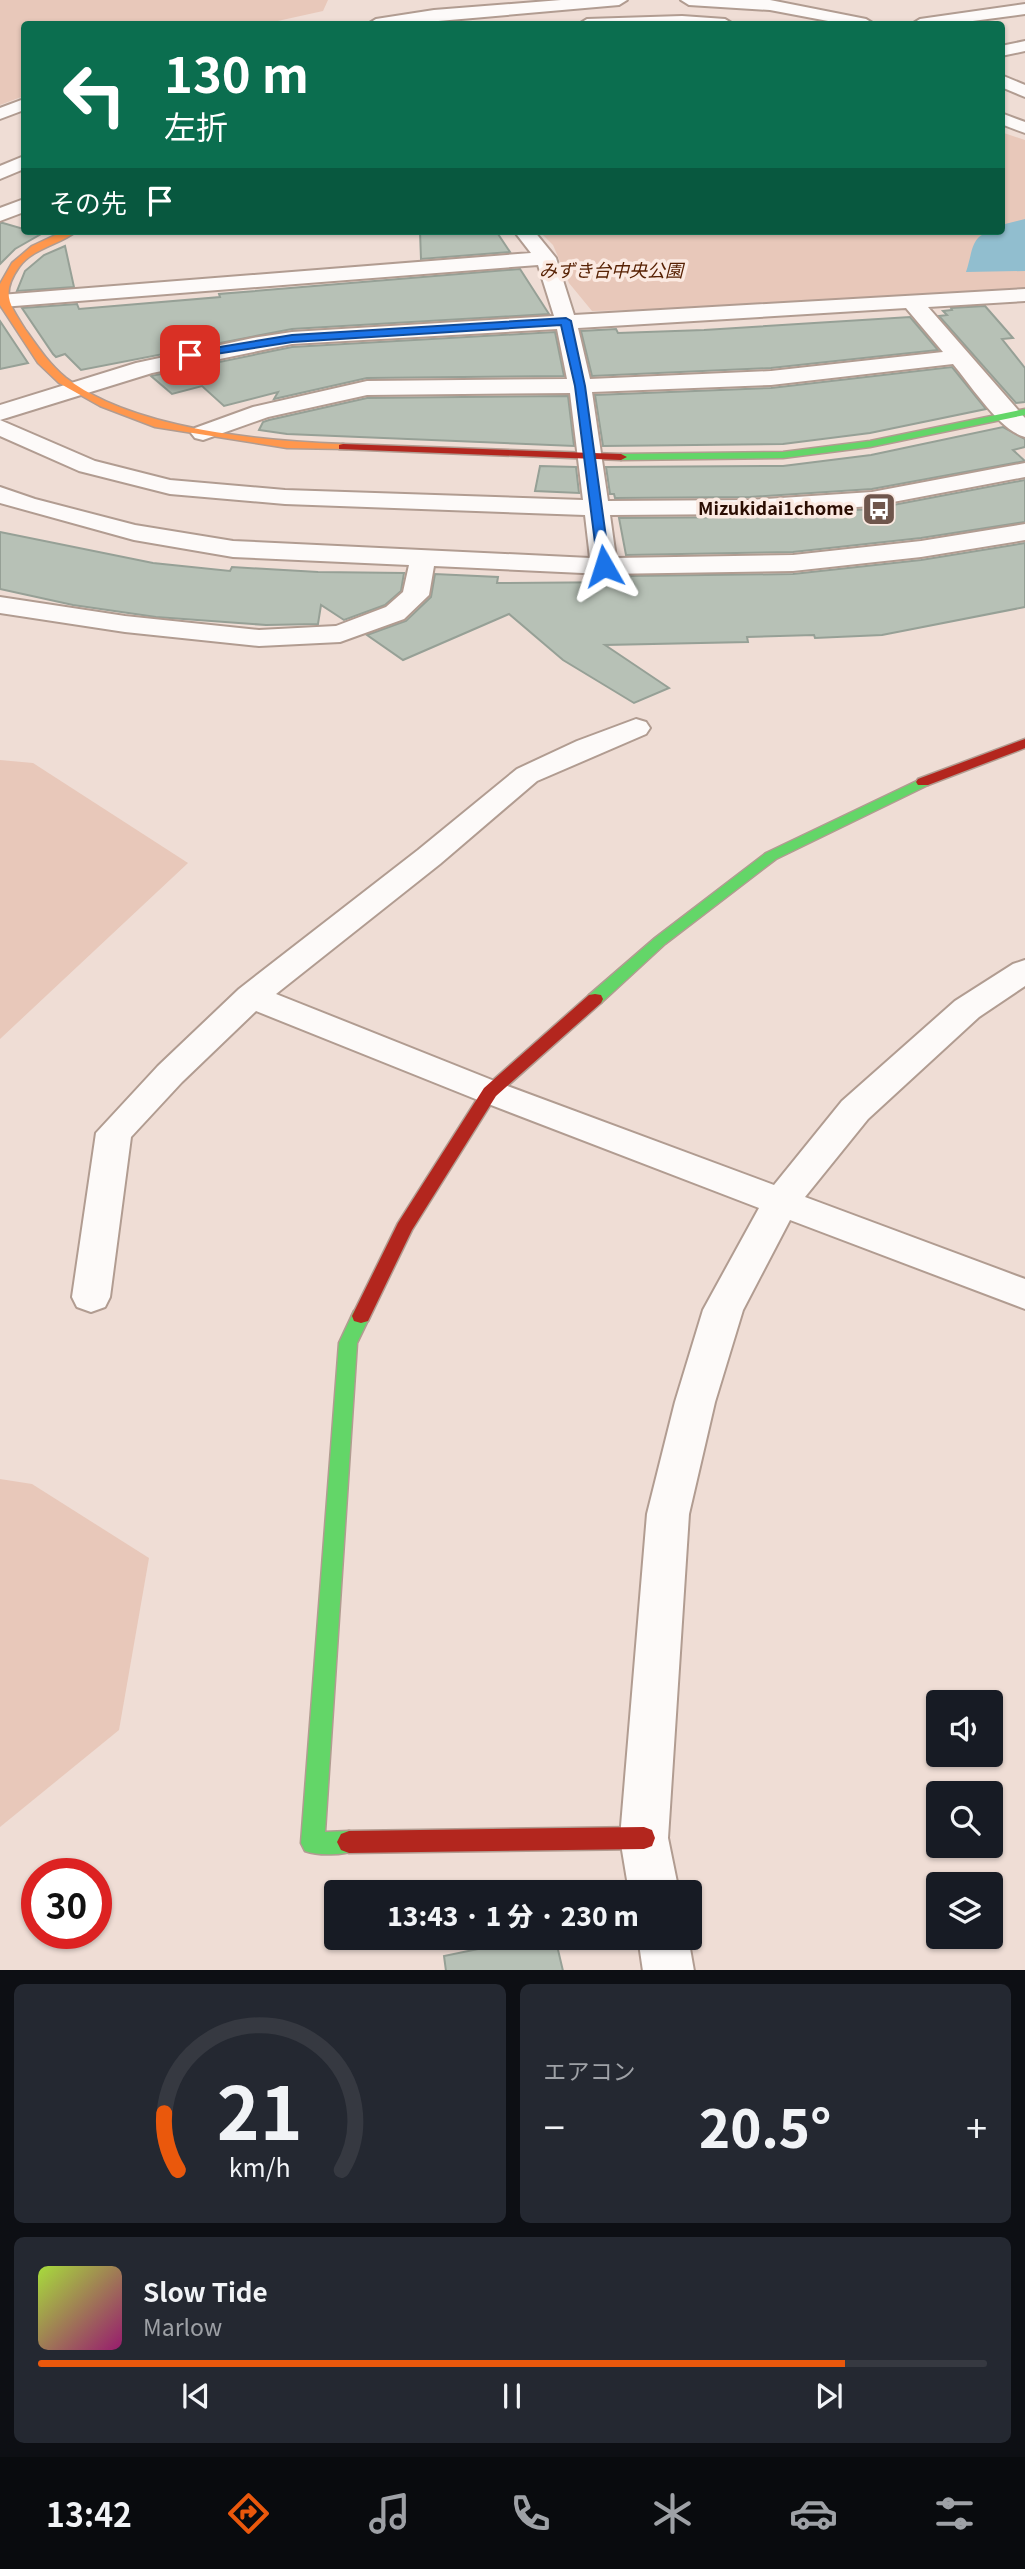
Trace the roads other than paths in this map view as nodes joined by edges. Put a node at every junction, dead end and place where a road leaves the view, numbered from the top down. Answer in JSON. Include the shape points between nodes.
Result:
{"nodes":[{"id":1,"x":419,"y":0,"type":"edge"},
{"id":2,"x":620,"y":0,"type":"edge"},
{"id":3,"x":690,"y":0,"type":"edge"},
{"id":4,"x":833,"y":0,"type":"edge"},
{"id":5,"x":727,"y":1,"type":"edge"},
{"id":6,"x":1025,"y":9,"type":"edge"},
{"id":7,"x":809,"y":11,"type":"junction"},
{"id":8,"x":434,"y":15,"type":"junction"},
{"id":9,"x":395,"y":21,"type":"edge"},
{"id":10,"x":713,"y":21,"type":"edge"},
{"id":11,"x":853,"y":21,"type":"edge"},
{"id":12,"x":941,"y":21,"type":"edge"},
{"id":13,"x":1025,"y":46,"type":"edge"},
{"id":14,"x":1005,"y":50,"type":"edge"},
{"id":15,"x":21,"y":105,"type":"edge"},
{"id":16,"x":0,"y":114,"type":"edge"},
{"id":17,"x":1005,"y":120,"type":"edge"},
{"id":18,"x":1025,"y":128,"type":"edge"},
{"id":19,"x":21,"y":163,"type":"edge"},
{"id":20,"x":1,"y":172,"type":"edge"},
{"id":21,"x":21,"y":176,"type":"edge"},
{"id":22,"x":21,"y":206,"type":"edge"},
{"id":23,"x":0,"y":215,"type":"edge"},
{"id":24,"x":63,"y":235,"type":"edge"},
{"id":25,"x":535,"y":245,"type":"edge"},
{"id":26,"x":2,"y":293,"type":"edge"},
{"id":27,"x":1025,"y":295,"type":"edge"},
{"id":28,"x":914,"y":304,"type":"junction"},
{"id":29,"x":566,"y":321,"type":"junction"},
{"id":30,"x":960,"y":358,"type":"junction"},
{"id":31,"x":580,"y":386,"type":"junction"},
{"id":32,"x":76,"y":387,"type":"junction"},
{"id":33,"x":0,"y":413,"type":"edge"},
{"id":34,"x":1020,"y":420,"type":"edge"},
{"id":35,"x":0,"y":427,"type":"edge"},
{"id":36,"x":204,"y":433,"type":"junction"},
{"id":37,"x":589,"y":457,"type":"junction"},
{"id":38,"x":1025,"y":470,"type":"edge"},
{"id":39,"x":0,"y":494,"type":"edge"},
{"id":40,"x":598,"y":508,"type":"junction"},
{"id":41,"x":1025,"y":532,"type":"edge"},
{"id":42,"x":423,"y":556,"type":"junction"},
{"id":43,"x":604,"y":566,"type":"junction"},
{"id":44,"x":0,"y":605,"type":"edge"},
{"id":45,"x":636,"y":729,"type":"dead end"},
{"id":46,"x":1025,"y":743,"type":"edge"},
{"id":47,"x":1025,"y":971,"type":"edge"},
{"id":48,"x":251,"y":996,"type":"junction"},
{"id":49,"x":490,"y":1092,"type":"junction"},
{"id":50,"x":781,"y":1201,"type":"junction"},
{"id":51,"x":1025,"y":1294,"type":"edge"},
{"id":52,"x":91,"y":1297,"type":"dead end"},
{"id":53,"x":643,"y":1838,"type":"junction"},
{"id":54,"x":652,"y":1880,"type":"edge"},
{"id":55,"x":665,"y":1950,"type":"edge"},
{"id":56,"x":669,"y":1970,"type":"edge"}],
"edges":[{"from":1,"to":8,"type":"street"},
{"from":2,"to":8,"type":"street"},
{"from":3,"to":5,"type":"street"},
{"from":4,"to":7,"type":"street"},
{"from":5,"to":7,"type":"street"},
{"from":5,"to":10,"type":"street"},
{"from":6,"to":12,"type":"street"},
{"from":7,"to":11,"type":"street"},
{"from":8,"to":9,"type":"street"},
{"from":13,"to":14,"type":"street"},
{"from":15,"to":16,"type":"street"},
{"from":17,"to":18,"type":"street"},
{"from":19,"to":20,"type":"street"},
{"from":20,"to":21,"type":"street"},
{"from":22,"to":23,"type":"street"},
{"from":24,"to":26,"type":"street","via":[[13,264]]},
{"from":25,"to":26,"type":"street"},
{"from":25,"to":29,"type":"street"},
{"from":26,"to":32,"type":"street","via":[[42,360]]},
{"from":27,"to":28,"type":"street"},
{"from":28,"to":29,"type":"street"},
{"from":28,"to":30,"type":"street"},
{"from":29,"to":31,"type":"street"},
{"from":29,"to":32,"type":"street","via":[[292,338],[171,359]]},
{"from":30,"to":31,"type":"street","via":[[771,379]]},
{"from":30,"to":34,"type":"street"},
{"from":31,"to":36,"type":"street","via":[[368,388],[261,412]]},
{"from":31,"to":37,"type":"street"},
{"from":32,"to":33,"type":"street"},
{"from":32,"to":36,"type":"street","via":[[104,404],[156,424]]},
{"from":34,"to":37,"type":"street","via":[[783,455]]},
{"from":35,"to":40,"type":"street","via":[[87,466],[170,487],[299,498]]},
{"from":36,"to":37,"type":"street","via":[[288,445]]},
{"from":37,"to":40,"type":"street"},
{"from":38,"to":40,"type":"street","via":[[872,499],[750,507]]},
{"from":39,"to":42,"type":"street","via":[[134,532],[233,549]]},
{"from":40,"to":43,"type":"street"},
{"from":41,"to":43,"type":"street","via":[[793,563]]},
{"from":42,"to":43,"type":"street"},
{"from":42,"to":44,"type":"street","via":[[416,595],[395,613],[340,634],[259,638]]},
{"from":45,"to":48,"type":"street","via":[[527,775]]},
{"from":46,"to":49,"type":"street","via":[[910,787],[771,856],[660,941]]},
{"from":47,"to":50,"type":"street","via":[[967,1009],[855,1111]]},
{"from":48,"to":49,"type":"street"},
{"from":48,"to":52,"type":"street","via":[[114,1133]]},
{"from":49,"to":50,"type":"street"},
{"from":49,"to":53,"type":"street","via":[[404,1228],[348,1343],[313,1843]]},
{"from":50,"to":51,"type":"street"},
{"from":50,"to":53,"type":"street","via":[[723,1310],[668,1514]]},
{"from":53,"to":54,"type":"street"},
{"from":55,"to":56,"type":"street"}]}
